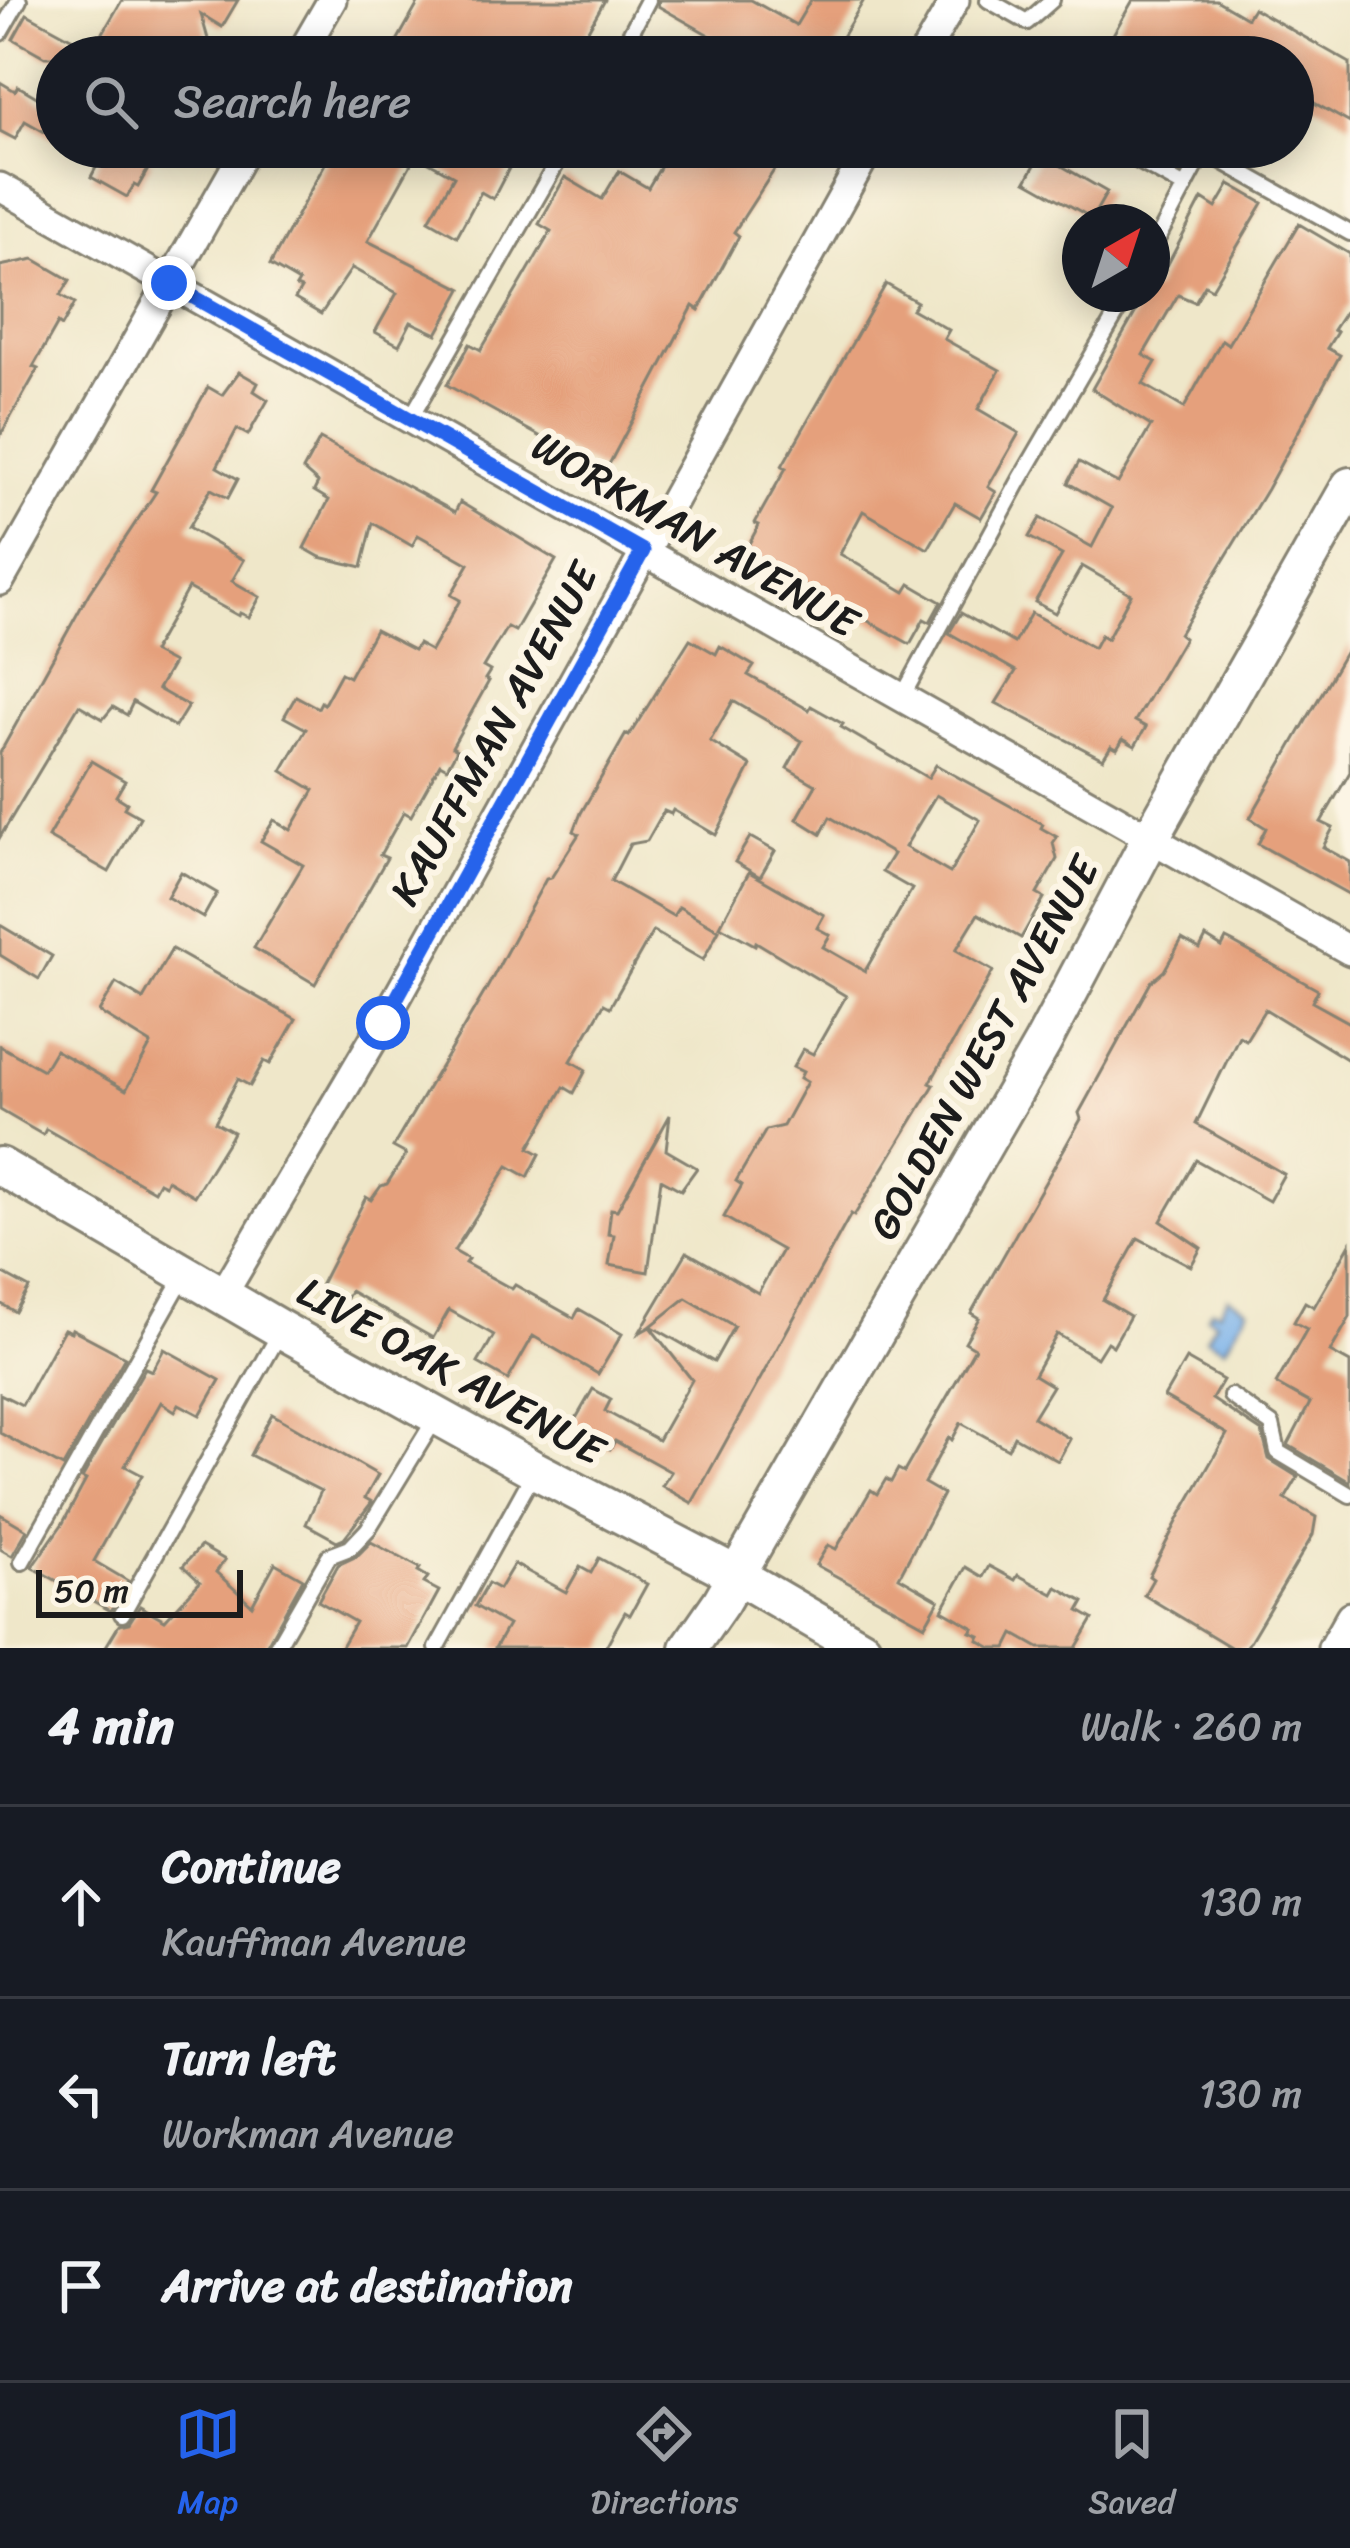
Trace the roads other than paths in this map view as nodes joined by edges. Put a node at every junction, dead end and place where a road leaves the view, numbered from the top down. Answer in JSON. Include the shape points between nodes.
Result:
{"nodes":[{"id":1,"x":19,"y":0,"type":"edge"},
{"id":2,"x":332,"y":0,"type":"edge"},
{"id":3,"x":648,"y":0,"type":"edge"},
{"id":4,"x":988,"y":0,"type":"edge"},
{"id":5,"x":1052,"y":0,"type":"edge"},
{"id":6,"x":948,"y":2,"type":"edge"},
{"id":7,"x":0,"y":33,"type":"edge"},
{"id":8,"x":311,"y":36,"type":"edge"},
{"id":9,"x":629,"y":36,"type":"edge"},
{"id":10,"x":939,"y":36,"type":"edge"},
{"id":11,"x":235,"y":168,"type":"edge"},
{"id":12,"x":554,"y":168,"type":"edge"},
{"id":13,"x":858,"y":168,"type":"edge"},
{"id":14,"x":1150,"y":168,"type":"edge"},
{"id":15,"x":1195,"y":168,"type":"edge"},
{"id":16,"x":1234,"y":168,"type":"edge"},
{"id":17,"x":0,"y":187,"type":"edge"},
{"id":18,"x":1185,"y":188,"type":"junction"},
{"id":19,"x":1170,"y":216,"type":"edge"},
{"id":20,"x":1350,"y":233,"type":"edge"},
{"id":21,"x":169,"y":283,"type":"junction"},
{"id":22,"x":1118,"y":312,"type":"edge"},
{"id":23,"x":409,"y":421,"type":"junction"},
{"id":24,"x":1350,"y":486,"type":"edge"},
{"id":25,"x":643,"y":551,"type":"junction"},
{"id":26,"x":0,"y":581,"type":"edge"},
{"id":27,"x":901,"y":699,"type":"junction"},
{"id":28,"x":1150,"y":837,"type":"junction"},
{"id":29,"x":1350,"y":951,"type":"edge"},
{"id":30,"x":0,"y":1166,"type":"edge"},
{"id":31,"x":185,"y":1274,"type":"junction"},
{"id":32,"x":223,"y":1296,"type":"junction"},
{"id":33,"x":282,"y":1330,"type":"junction"},
{"id":34,"x":1231,"y":1396,"type":"dead end"},
{"id":35,"x":437,"y":1416,"type":"junction"},
{"id":36,"x":535,"y":1470,"type":"junction"},
{"id":37,"x":1350,"y":1495,"type":"edge"},
{"id":38,"x":22,"y":1562,"type":"dead end"},
{"id":39,"x":735,"y":1574,"type":"junction"},
{"id":40,"x":122,"y":1615,"type":"dead end"},
{"id":41,"x":1350,"y":1616,"type":"edge"},
{"id":42,"x":276,"y":1648,"type":"edge"},
{"id":43,"x":437,"y":1648,"type":"edge"},
{"id":44,"x":689,"y":1648,"type":"edge"},
{"id":45,"x":862,"y":1648,"type":"edge"},
{"id":46,"x":1332,"y":1648,"type":"edge"}],
"edges":[{"from":1,"to":7,"type":"lane"},
{"from":2,"to":8,"type":"street"},
{"from":3,"to":9,"type":"lane"},
{"from":4,"to":5,"type":"lane","via":[[1027,22]]},
{"from":6,"to":10,"type":"street"},
{"from":11,"to":21,"type":"street"},
{"from":12,"to":23,"type":"lane"},
{"from":13,"to":25,"type":"street","name":"KAUFFMAN AVENUE"},
{"from":14,"to":18,"type":"lane"},
{"from":15,"to":18,"type":"lane"},
{"from":16,"to":20,"type":"lane"},
{"from":17,"to":21,"type":"street","name":"WORKMAN AVENUE"},
{"from":18,"to":19,"type":"lane"},
{"from":21,"to":23,"type":"street","name":"WORKMAN AVENUE"},
{"from":21,"to":26,"type":"street"},
{"from":22,"to":27,"type":"lane"},
{"from":23,"to":25,"type":"street","name":"WORKMAN AVENUE"},
{"from":24,"to":28,"type":"street","name":"GOLDEN WEST AVENUE"},
{"from":25,"to":27,"type":"street","name":"WORKMAN AVENUE"},
{"from":25,"to":32,"type":"street","name":"KAUFFMAN AVENUE"},
{"from":27,"to":28,"type":"street","name":"WORKMAN AVENUE"},
{"from":28,"to":29,"type":"street","name":"WORKMAN AVENUE"},
{"from":28,"to":39,"type":"street","name":"GOLDEN WEST AVENUE","via":[[1031,1064]]},
{"from":30,"to":31,"type":"street","name":"LIVE OAK AVENUE"},
{"from":31,"to":32,"type":"street","name":"LIVE OAK AVENUE"},
{"from":31,"to":38,"type":"lane"},
{"from":32,"to":33,"type":"street","name":"LIVE OAK AVENUE"},
{"from":33,"to":35,"type":"street","name":"LIVE OAK AVENUE"},
{"from":33,"to":40,"type":"lane"},
{"from":34,"to":37,"type":"lane","via":[[1272,1425],[1278,1452]]},
{"from":35,"to":36,"type":"street","name":"LIVE OAK AVENUE"},
{"from":35,"to":42,"type":"lane","via":[[389,1501],[350,1548],[329,1556]]},
{"from":36,"to":39,"type":"street","name":"LIVE OAK AVENUE"},
{"from":36,"to":43,"type":"lane"},
{"from":39,"to":44,"type":"street","name":"GOLDEN WEST AVENUE"},
{"from":39,"to":45,"type":"street","name":"LIVE OAK AVENUE"},
{"from":41,"to":46,"type":"street"}]}
